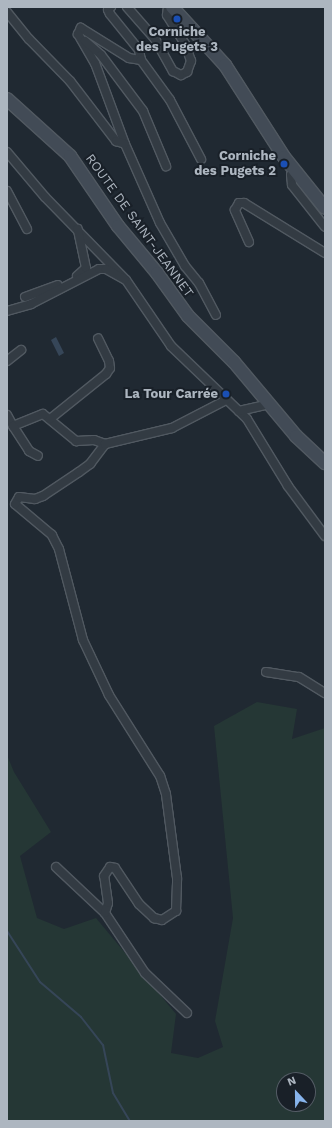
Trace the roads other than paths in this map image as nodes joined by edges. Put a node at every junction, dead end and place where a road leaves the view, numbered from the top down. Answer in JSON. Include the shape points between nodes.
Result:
{"nodes":[{"id":1,"x":111,"y":7,"type":"edge"},
{"id":2,"x":127,"y":7,"type":"edge"},
{"id":3,"x":168,"y":7,"type":"edge"},
{"id":4,"x":172,"y":7,"type":"edge"},
{"id":5,"x":7,"y":12,"type":"edge"},
{"id":6,"x":81,"y":38,"type":"junction"},
{"id":7,"x":141,"y":60,"type":"junction"},
{"id":8,"x":7,"y":99,"type":"edge"},
{"id":9,"x":125,"y":144,"type":"junction"},
{"id":10,"x":7,"y":152,"type":"edge"},
{"id":11,"x":201,"y":159,"type":"dead end"},
{"id":12,"x":166,"y":166,"type":"dead end"},
{"id":13,"x":295,"y":170,"type":"junction"},
{"id":14,"x":7,"y":191,"type":"edge"},
{"id":15,"x":325,"y":208,"type":"edge"},
{"id":16,"x":325,"y":227,"type":"edge"},
{"id":17,"x":27,"y":229,"type":"dead end"},
{"id":18,"x":78,"y":229,"type":"junction"},
{"id":19,"x":248,"y":242,"type":"dead end"},
{"id":20,"x":325,"y":253,"type":"edge"},
{"id":21,"x":126,"y":280,"type":"junction"},
{"id":22,"x":25,"y":297,"type":"dead end"},
{"id":23,"x":7,"y":311,"type":"edge"},
{"id":24,"x":216,"y":315,"type":"dead end"},
{"id":25,"x":98,"y":338,"type":"dead end"},
{"id":26,"x":21,"y":350,"type":"dead end"},
{"id":27,"x":7,"y":361,"type":"edge"},
{"id":28,"x":226,"y":400,"type":"junction"},
{"id":29,"x":269,"y":404,"type":"junction"},
{"id":30,"x":239,"y":411,"type":"junction"},
{"id":31,"x":7,"y":415,"type":"edge"},
{"id":32,"x":50,"y":419,"type":"junction"},
{"id":33,"x":14,"y":426,"type":"junction"},
{"id":34,"x":105,"y":444,"type":"junction"},
{"id":35,"x":38,"y":456,"type":"dead end"},
{"id":36,"x":325,"y":463,"type":"edge"},
{"id":37,"x":325,"y":536,"type":"edge"},
{"id":38,"x":266,"y":672,"type":"dead end"},
{"id":39,"x":325,"y":693,"type":"edge"},
{"id":40,"x":56,"y":867,"type":"dead end"},
{"id":41,"x":105,"y":913,"type":"junction"},
{"id":42,"x":187,"y":1013,"type":"dead end"}],
"edges":[{"from":1,"to":7,"type":"street","via":[[108,10],[110,14],[139,50]]},
{"from":2,"to":3,"type":"street","via":[[155,39],[174,71],[181,75],[187,72],[191,61],[185,44],[167,15]]},
{"from":4,"to":13,"type":"main road","via":[[225,65]]},
{"from":5,"to":9,"type":"street","via":[[70,81],[116,141]]},
{"from":6,"to":7,"type":"street","via":[[78,30],[81,28],[129,58]]},
{"from":6,"to":9,"type":"street","via":[[95,63]]},
{"from":6,"to":12,"type":"street","via":[[101,55],[143,111]]},
{"from":7,"to":11,"type":"street","via":[[170,100]]},
{"from":8,"to":29,"type":"main road","name":"ROUTE DE SAINT-JEANNET","via":[[70,156],[118,226],[188,316],[234,362]]},
{"from":9,"to":24,"type":"street","via":[[173,247],[184,266],[199,283]]},
{"from":10,"to":18,"type":"street","via":[[45,197]]},
{"from":13,"to":15,"type":"main road"},
{"from":13,"to":16,"type":"street","via":[[291,175],[292,185]]},
{"from":14,"to":17,"type":"street"},
{"from":18,"to":21,"type":"street"},
{"from":18,"to":22,"type":"street","via":[[86,268],[84,272]]},
{"from":19,"to":20,"type":"street","via":[[235,210],[239,203],[244,203]]},
{"from":21,"to":23,"type":"street","via":[[117,278],[106,269],[100,269],[31,304]]},
{"from":21,"to":28,"type":"street","via":[[171,346]]},
{"from":25,"to":32,"type":"street","via":[[110,368]]},
{"from":26,"to":27,"type":"street"},
{"from":28,"to":30,"type":"street"},
{"from":28,"to":34,"type":"street","via":[[172,428]]},
{"from":29,"to":30,"type":"street"},
{"from":29,"to":36,"type":"main road","name":"ROUTE DE SAINT-JEANNET","via":[[296,436]]},
{"from":30,"to":37,"type":"street","via":[[253,428],[288,486]]},
{"from":31,"to":33,"type":"street"},
{"from":32,"to":33,"type":"street","via":[[42,414]]},
{"from":32,"to":34,"type":"street","via":[[76,441],[94,440]]},
{"from":33,"to":35,"type":"street","via":[[29,451]]},
{"from":34,"to":41,"type":"street","via":[[90,464],[43,496],[35,499],[20,497],[15,504],[52,535],[59,549],[83,640],[109,695],[160,776],[166,794],[177,878],[176,911],[162,920],[154,918],[139,904],[115,868],[110,867],[104,876],[108,903]]},
{"from":38,"to":39,"type":"street","via":[[299,677]]},
{"from":40,"to":41,"type":"street"},
{"from":41,"to":42,"type":"street","via":[[145,973]]}]}
